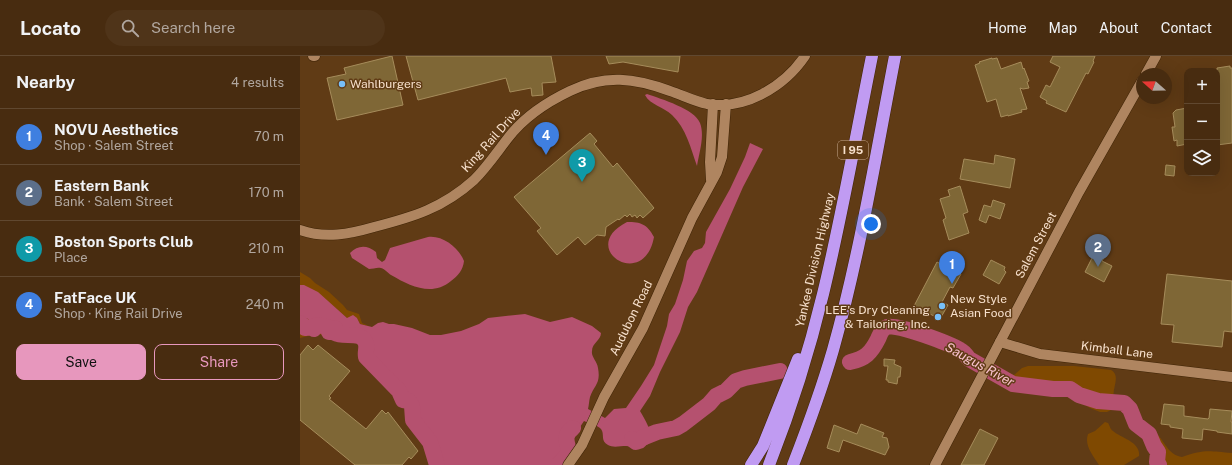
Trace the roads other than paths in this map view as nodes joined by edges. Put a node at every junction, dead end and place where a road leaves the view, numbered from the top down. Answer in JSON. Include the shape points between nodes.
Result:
{"nodes":[{"id":1,"x":805,"y":56,"type":"edge"},
{"id":2,"x":872,"y":56,"type":"edge"},
{"id":3,"x":895,"y":56,"type":"edge"},
{"id":4,"x":1156,"y":56,"type":"edge"},
{"id":5,"x":1149,"y":68,"type":"edge"},
{"id":6,"x":1136,"y":92,"type":"edge"},
{"id":7,"x":713,"y":104,"type":"junction"},
{"id":8,"x":726,"y":104,"type":"junction"},
{"id":9,"x":712,"y":180,"type":"junction"},
{"id":10,"x":300,"y":230,"type":"edge"},
{"id":11,"x":821,"y":302,"type":"junction"},
{"id":12,"x":1000,"y":342,"type":"junction"},
{"id":13,"x":1232,"y":376,"type":"edge"},
{"id":14,"x":568,"y":465,"type":"edge"},
{"id":15,"x":751,"y":465,"type":"edge"},
{"id":16,"x":769,"y":465,"type":"edge"},
{"id":17,"x":793,"y":465,"type":"edge"},
{"id":18,"x":935,"y":465,"type":"edge"}],
"edges":[{"from":1,"to":8,"type":"street","name":"King Rail Drive","via":[[788,76],[767,92]]},
{"from":2,"to":11,"type":"highway","name":"Yankee Division Highway","number":"I 95"},
{"from":3,"to":17,"type":"highway","number":"I 95","via":[[851,277],[833,352]]},
{"from":4,"to":5,"type":"street"},
{"from":6,"to":12,"type":"street","name":"Salem Street","via":[[1079,192]]},
{"from":7,"to":8,"type":"street","name":"King Rail Drive"},
{"from":7,"to":9,"type":"street","via":[[710,162]]},
{"from":7,"to":10,"type":"street","name":"King Rail Drive","via":[[634,80],[615,79],[593,83],[571,90],[529,117],[515,130],[475,179],[434,207],[405,219],[346,234],[330,236]]},
{"from":8,"to":9,"type":"street","name":"Audubon Road","via":[[722,157]]},
{"from":9,"to":14,"type":"street","name":"Audubon Road","via":[[676,252],[643,328],[604,397],[578,452]]},
{"from":11,"to":15,"type":"highway","via":[[762,446]]},
{"from":11,"to":16,"type":"highway","name":"Yankee Division Highway","number":"I 95"},
{"from":12,"to":13,"type":"street","name":"Kimball Lane","via":[[1040,354]]},
{"from":12,"to":18,"type":"street","name":"Salem Street"}]}
